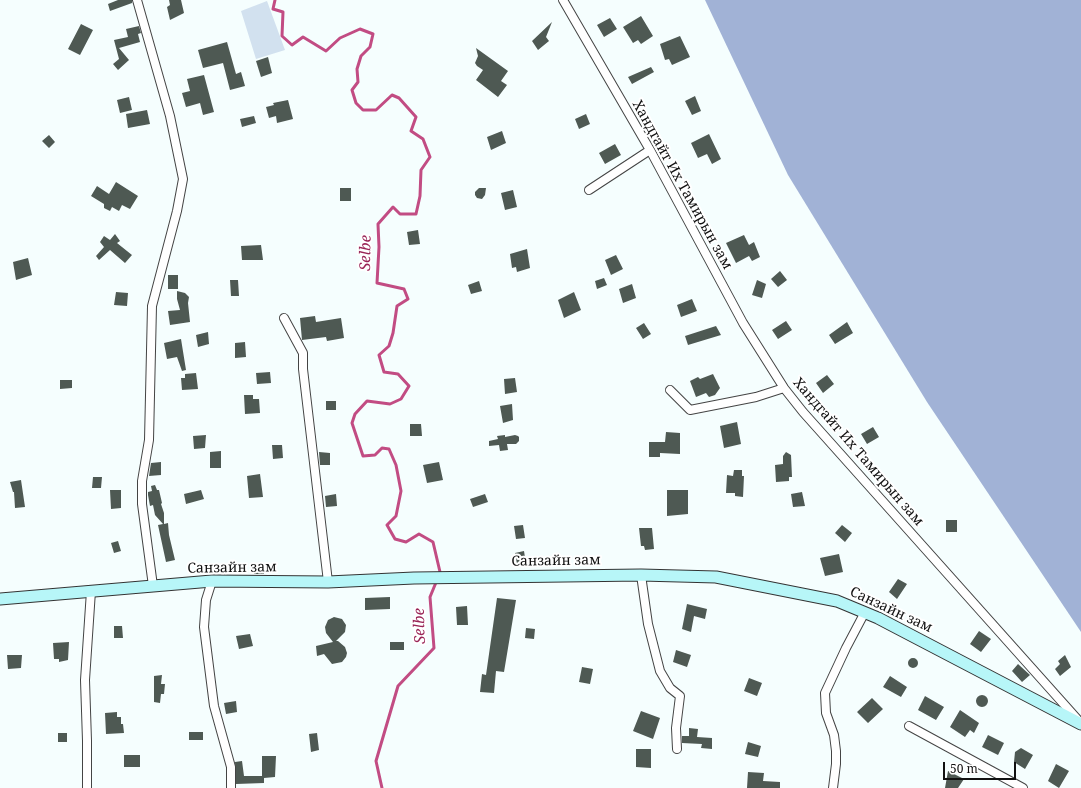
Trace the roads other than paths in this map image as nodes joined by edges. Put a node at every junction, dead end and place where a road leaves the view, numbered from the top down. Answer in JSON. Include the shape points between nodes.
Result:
{"nodes":[{"id":1,"x":137,"y":0,"type":"edge"},
{"id":2,"x":563,"y":0,"type":"edge"},
{"id":3,"x":650,"y":150,"type":"junction"},
{"id":4,"x":588,"y":190,"type":"dead end"},
{"id":5,"x":284,"y":318,"type":"dead end"},
{"id":6,"x":784,"y":388,"type":"junction"},
{"id":7,"x":670,"y":390,"type":"dead end"},
{"id":8,"x":641,"y":575,"type":"junction"},
{"id":9,"x":212,"y":582,"type":"junction"},
{"id":10,"x":328,"y":582,"type":"junction"},
{"id":11,"x":153,"y":586,"type":"junction"},
{"id":12,"x":91,"y":591,"type":"junction"},
{"id":13,"x":0,"y":599,"type":"edge"},
{"id":14,"x":865,"y":612,"type":"junction"},
{"id":15,"x":1081,"y":724,"type":"edge"},
{"id":16,"x":909,"y":726,"type":"dead end"},
{"id":17,"x":678,"y":748,"type":"dead end"},
{"id":18,"x":88,"y":788,"type":"edge"},
{"id":19,"x":231,"y":788,"type":"edge"},
{"id":20,"x":832,"y":788,"type":"edge"},
{"id":21,"x":1023,"y":788,"type":"edge"}],
"edges":[{"from":1,"to":11,"type":"street","via":[[170,116],[183,180],[152,306],[149,440],[142,481],[142,504]]},
{"from":2,"to":3,"type":"street","name":"Хандгайт Их Тамирын зам"},
{"from":3,"to":4,"type":"street"},
{"from":3,"to":6,"type":"street","name":"Хандгайт Их Тамирын зам","via":[[743,323]]},
{"from":5,"to":10,"type":"street","via":[[303,353]]},
{"from":6,"to":7,"type":"street","via":[[756,397],[690,410]]},
{"from":6,"to":15,"type":"street","name":"Хандгайт Их Тамирын зам"},
{"from":8,"to":10,"type":"main road","name":"Санзайн зам","via":[[414,578]]},
{"from":8,"to":14,"type":"main road","name":"Санзайн зам","via":[[716,577],[837,601]]},
{"from":8,"to":17,"type":"street","via":[[648,624],[660,671],[670,688],[680,696],[676,728]]},
{"from":9,"to":10,"type":"main road","name":"Санзайн зам"},
{"from":9,"to":11,"type":"main road","name":"Санзайн зам"},
{"from":9,"to":19,"type":"street","via":[[206,600],[204,627],[214,706],[231,767]]},
{"from":11,"to":12,"type":"main road","name":"Санзайн зам"},
{"from":12,"to":13,"type":"main road","name":"Санзайн зам"},
{"from":12,"to":18,"type":"street","via":[[85,680]]},
{"from":14,"to":15,"type":"main road","name":"Санзайн зам"},
{"from":14,"to":20,"type":"street","via":[[825,692],[826,713],[834,735],[836,752]]},
{"from":16,"to":21,"type":"street"}]}
